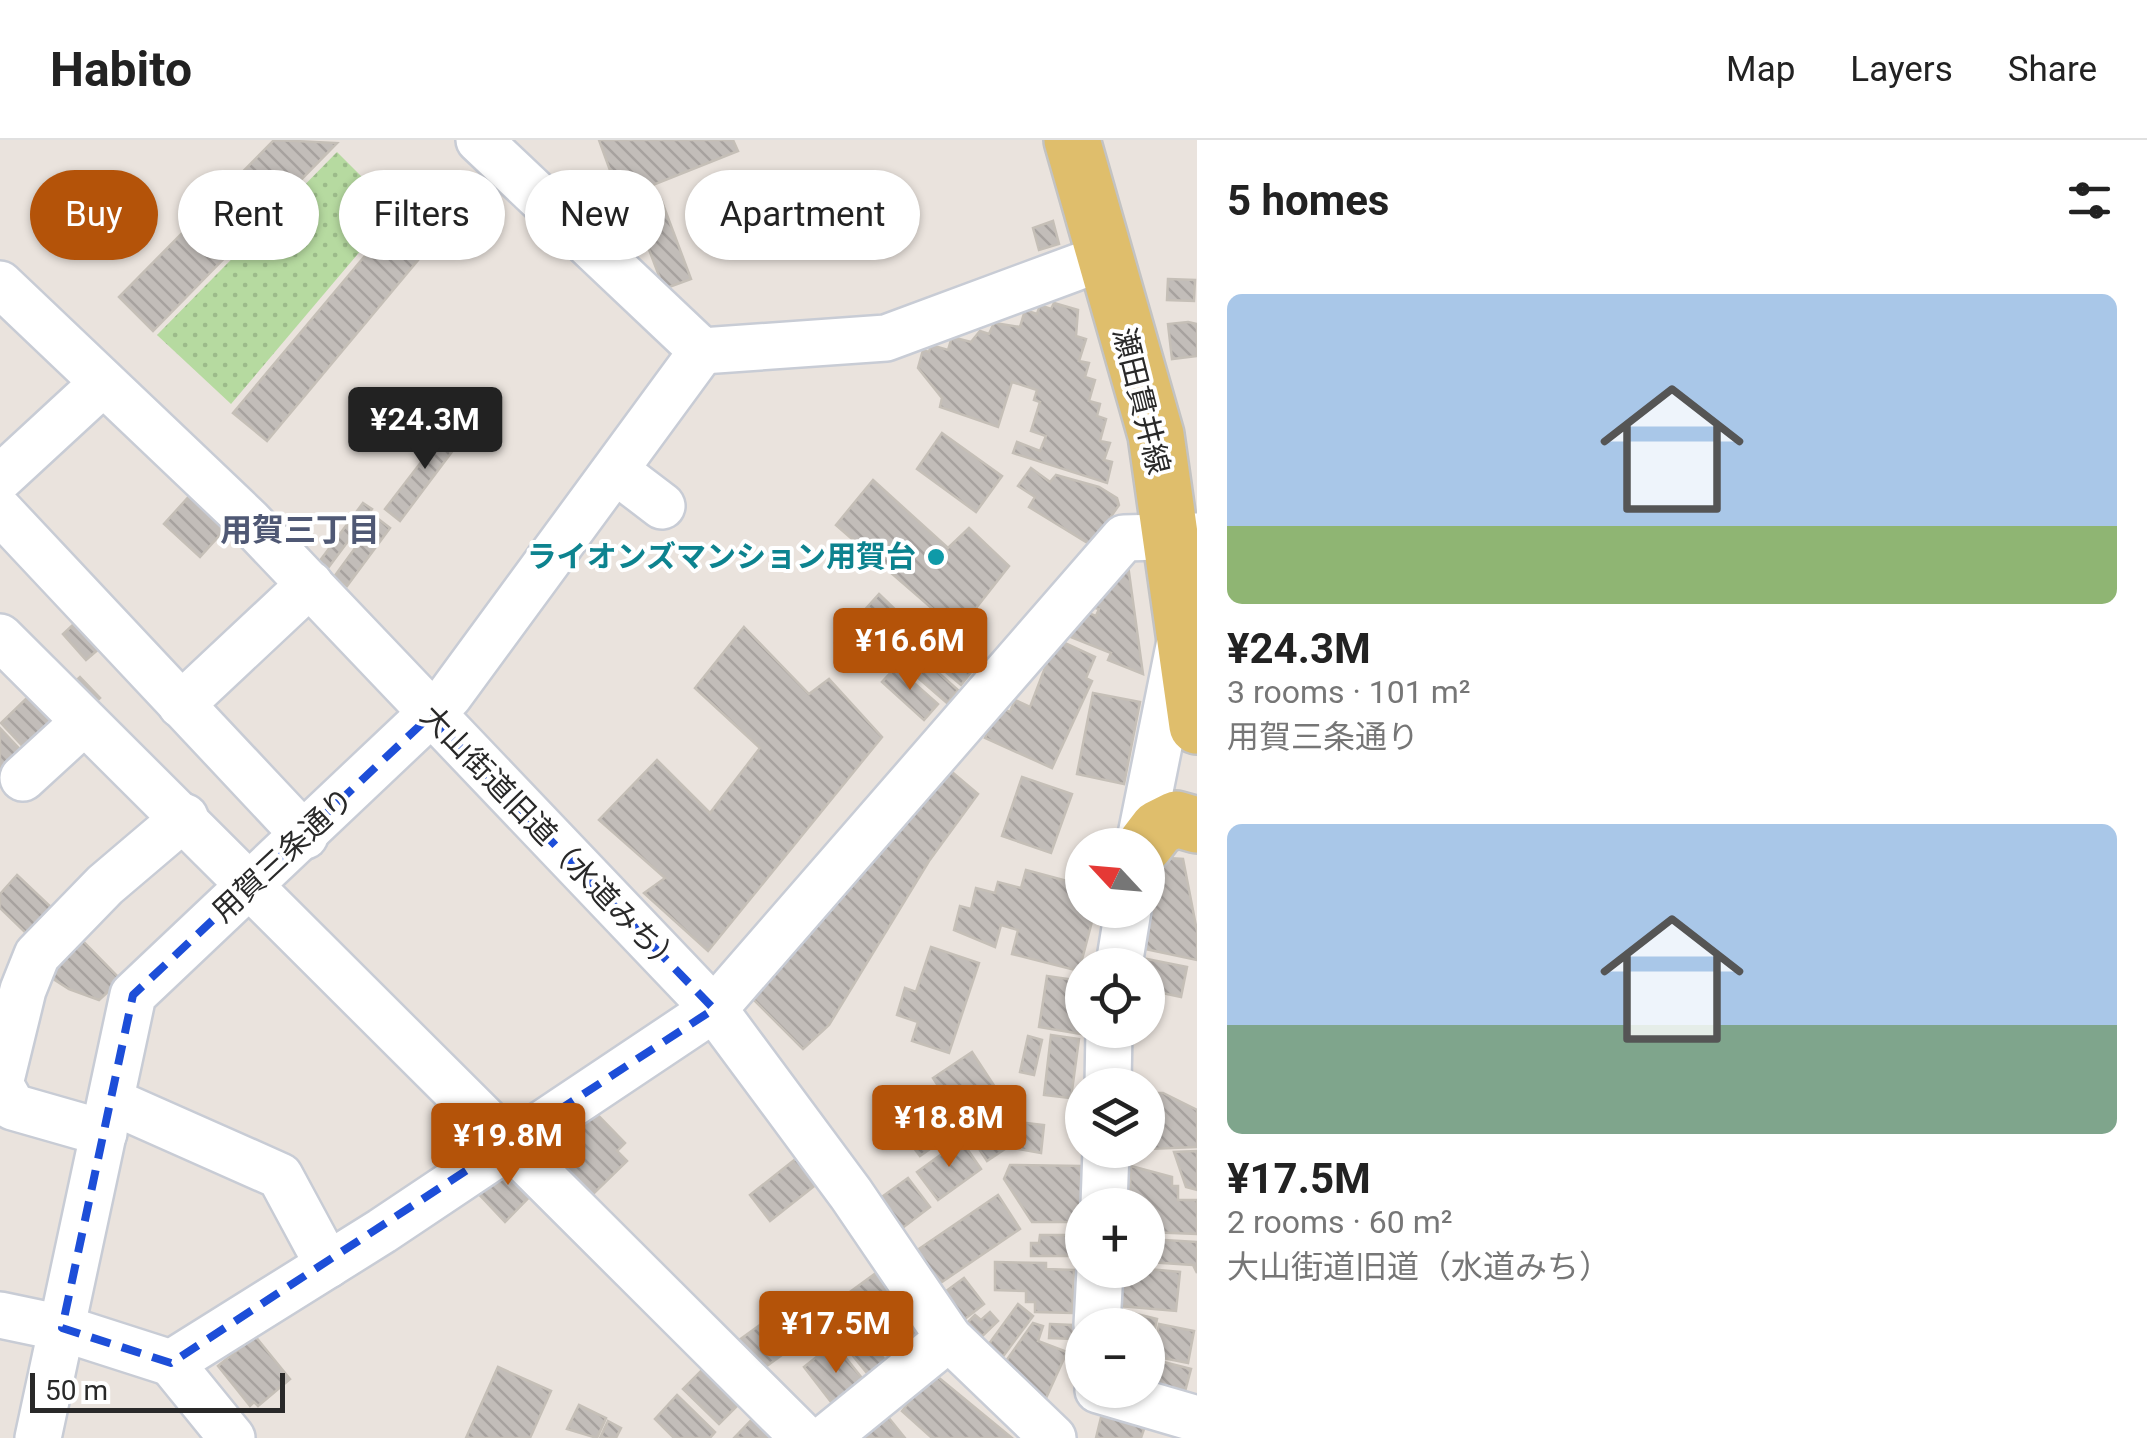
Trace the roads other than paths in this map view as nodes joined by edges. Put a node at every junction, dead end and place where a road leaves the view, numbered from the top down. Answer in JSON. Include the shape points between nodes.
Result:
{"nodes":[{"id":1,"x":1072,"y":140,"type":"edge"},
{"id":2,"x":496,"y":144,"type":"edge"},
{"id":3,"x":1102,"y":258,"type":"junction"},
{"id":4,"x":0,"y":284,"type":"edge"},
{"id":5,"x":702,"y":351,"type":"junction"},
{"id":6,"x":103,"y":383,"type":"junction"},
{"id":7,"x":616,"y":470,"type":"junction"},
{"id":8,"x":0,"y":478,"type":"edge"},
{"id":9,"x":662,"y":506,"type":"dead end"},
{"id":10,"x":0,"y":511,"type":"edge"},
{"id":11,"x":1183,"y":536,"type":"edge"},
{"id":12,"x":310,"y":584,"type":"junction"},
{"id":13,"x":1181,"y":634,"type":"junction"},
{"id":14,"x":0,"y":638,"type":"edge"},
{"id":15,"x":181,"y":704,"type":"junction"},
{"id":16,"x":430,"y":716,"type":"junction"},
{"id":17,"x":84,"y":723,"type":"junction"},
{"id":18,"x":1197,"y":726,"type":"edge"},
{"id":19,"x":23,"y":778,"type":"dead end"},
{"id":20,"x":186,"y":817,"type":"junction"},
{"id":21,"x":1197,"y":825,"type":"edge"},
{"id":22,"x":1145,"y":828,"type":"edge"},
{"id":23,"x":1158,"y":828,"type":"edge"},
{"id":24,"x":304,"y":836,"type":"junction"},
{"id":25,"x":252,"y":885,"type":"junction"},
{"id":26,"x":714,"y":1009,"type":"junction"},
{"id":27,"x":108,"y":1117,"type":"junction"},
{"id":28,"x":512,"y":1144,"type":"junction"},
{"id":29,"x":328,"y":1265,"type":"junction"},
{"id":30,"x":0,"y":1316,"type":"edge"},
{"id":31,"x":62,"y":1328,"type":"junction"},
{"id":32,"x":949,"y":1338,"type":"junction"},
{"id":33,"x":171,"y":1363,"type":"junction"},
{"id":34,"x":1082,"y":1408,"type":"edge"},
{"id":35,"x":1162,"y":1408,"type":"edge"},
{"id":36,"x":1197,"y":1418,"type":"edge"},
{"id":37,"x":38,"y":1438,"type":"edge"},
{"id":38,"x":232,"y":1438,"type":"edge"},
{"id":39,"x":804,"y":1438,"type":"edge"},
{"id":40,"x":826,"y":1438,"type":"edge"},
{"id":41,"x":1054,"y":1438,"type":"edge"},
{"id":42,"x":1076,"y":1438,"type":"edge"}],
"edges":[{"from":1,"to":3,"type":"main road","name":"瀬田貫井線"},
{"from":2,"to":5,"type":"street"},
{"from":3,"to":5,"type":"street","via":[[886,338]]},
{"from":3,"to":11,"type":"main road","name":"瀬田貫井線"},
{"from":4,"to":6,"type":"street","name":"大山街道旧道（水道みち）"},
{"from":5,"to":7,"type":"street","name":"用賀三条通り"},
{"from":6,"to":8,"type":"street"},
{"from":6,"to":12,"type":"street","name":"大山街道旧道（水道みち）"},
{"from":7,"to":9,"type":"street"},
{"from":7,"to":16,"type":"street","name":"用賀三条通り"},
{"from":10,"to":15,"type":"street"},
{"from":11,"to":13,"type":"main road","name":"瀬田貫井線"},
{"from":11,"to":26,"type":"street","via":[[1124,538]]},
{"from":12,"to":15,"type":"street"},
{"from":12,"to":16,"type":"street","name":"大山街道旧道（水道みち）"},
{"from":13,"to":18,"type":"main road","name":"瀬田貫井線"},
{"from":13,"to":22,"type":"street"},
{"from":14,"to":17,"type":"street"},
{"from":15,"to":24,"type":"street"},
{"from":16,"to":24,"type":"street","name":"用賀三条通り"},
{"from":16,"to":26,"type":"street","name":"大山街道旧道（水道みち）"},
{"from":17,"to":19,"type":"street"},
{"from":17,"to":20,"type":"street"},
{"from":20,"to":25,"type":"street"},
{"from":20,"to":27,"type":"street","via":[[105,885],[37,955],[23,990],[0,1084],[14,1107]]},
{"from":21,"to":23,"type":"main road","via":[[1176,818]]},
{"from":24,"to":25,"type":"street","name":"用賀三条通り"},
{"from":25,"to":27,"type":"street","name":"用賀三条通り","via":[[133,995]]},
{"from":25,"to":28,"type":"street"},
{"from":26,"to":28,"type":"street"},
{"from":26,"to":32,"type":"street","name":"大山街道旧道（水道みち）"},
{"from":27,"to":29,"type":"street","via":[[280,1176]]},
{"from":27,"to":31,"type":"street","name":"用賀三条通り"},
{"from":28,"to":29,"type":"street"},
{"from":28,"to":39,"type":"street"},
{"from":29,"to":33,"type":"street"},
{"from":30,"to":31,"type":"street"},
{"from":31,"to":33,"type":"street"},
{"from":31,"to":37,"type":"street","name":"用賀三条通り"},
{"from":32,"to":40,"type":"street"},
{"from":32,"to":41,"type":"street","name":"大山街道旧道（水道みち）"},
{"from":33,"to":38,"type":"street"},
{"from":34,"to":42,"type":"street"},
{"from":35,"to":36,"type":"street"}]}
